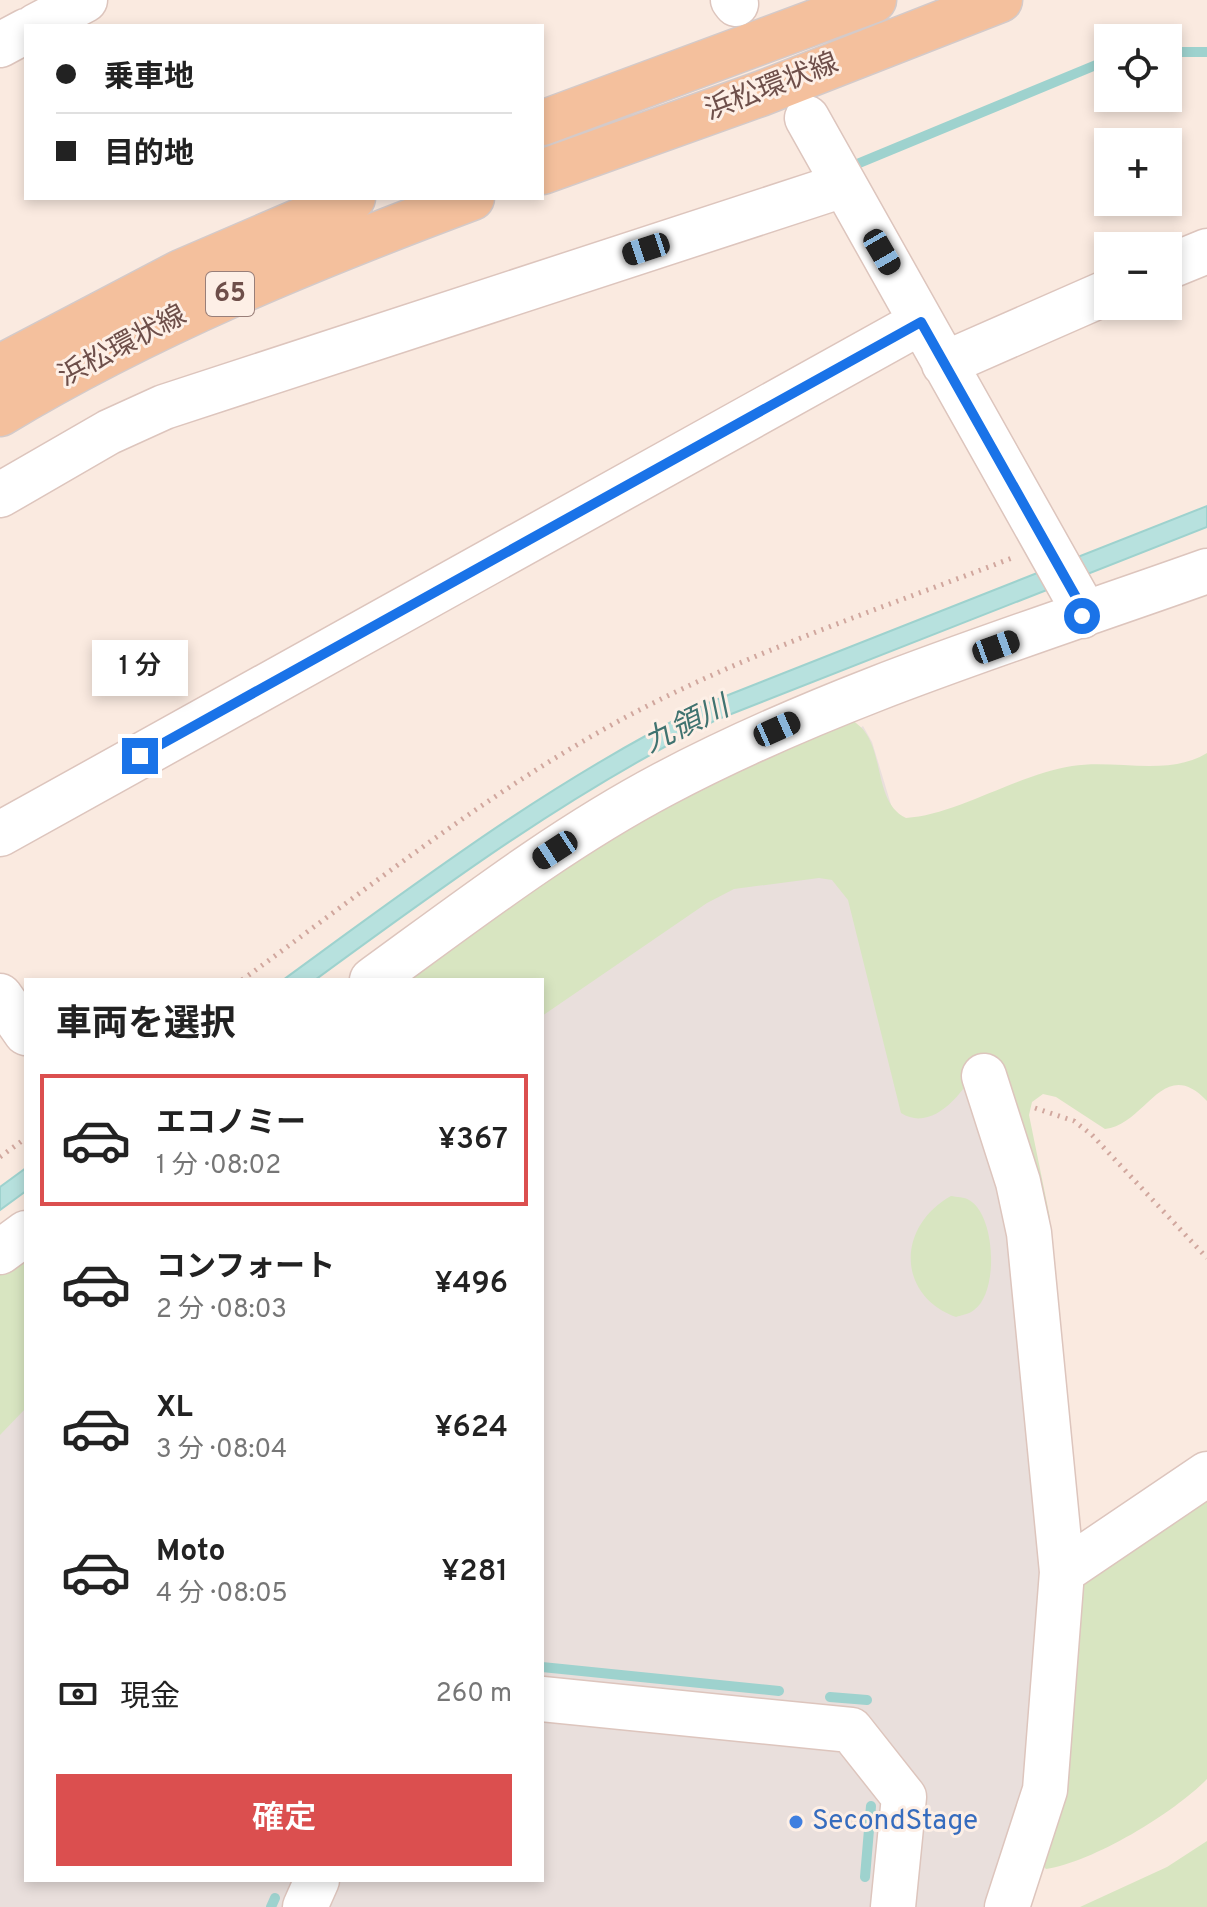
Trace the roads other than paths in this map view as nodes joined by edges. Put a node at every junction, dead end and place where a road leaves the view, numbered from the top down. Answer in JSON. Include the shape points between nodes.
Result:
{"nodes":[{"id":1,"x":85,"y":0,"type":"edge"},
{"id":2,"x":874,"y":0,"type":"edge"},
{"id":3,"x":1000,"y":0,"type":"edge"},
{"id":4,"x":40,"y":24,"type":"edge"},
{"id":5,"x":24,"y":32,"type":"edge"},
{"id":6,"x":0,"y":45,"type":"edge"},
{"id":7,"x":807,"y":118,"type":"dead end"},
{"id":8,"x":544,"y":122,"type":"edge"},
{"id":9,"x":544,"y":171,"type":"edge"},
{"id":10,"x":842,"y":182,"type":"junction"},
{"id":11,"x":348,"y":200,"type":"edge"},
{"id":12,"x":467,"y":200,"type":"edge"},
{"id":13,"x":1207,"y":251,"type":"edge"},
{"id":14,"x":1182,"y":261,"type":"edge"},
{"id":15,"x":1094,"y":298,"type":"edge"},
{"id":16,"x":921,"y":322,"type":"junction"},
{"id":17,"x":944,"y":364,"type":"junction"},
{"id":18,"x":0,"y":367,"type":"edge"},
{"id":19,"x":0,"y":414,"type":"edge"},
{"id":20,"x":0,"y":495,"type":"edge"},
{"id":21,"x":1207,"y":571,"type":"edge"},
{"id":22,"x":1063,"y":576,"type":"junction"},
{"id":23,"x":0,"y":834,"type":"edge"},
{"id":24,"x":375,"y":978,"type":"edge"},
{"id":25,"x":0,"y":996,"type":"edge"},
{"id":26,"x":24,"y":1030,"type":"edge"},
{"id":27,"x":989,"y":1092,"type":"road end"},
{"id":28,"x":24,"y":1234,"type":"edge"},
{"id":29,"x":0,"y":1252,"type":"edge"},
{"id":30,"x":1207,"y":1474,"type":"edge"},
{"id":31,"x":1062,"y":1572,"type":"junction"},
{"id":32,"x":544,"y":1699,"type":"edge"},
{"id":33,"x":316,"y":1882,"type":"edge"},
{"id":34,"x":305,"y":1907,"type":"edge"},
{"id":35,"x":893,"y":1907,"type":"edge"},
{"id":36,"x":1007,"y":1907,"type":"edge"}],
"edges":[{"from":1,"to":4,"type":"street"},
{"from":2,"to":8,"type":"main road","name":"浜松環状線"},
{"from":3,"to":9,"type":"main road","name":"浜松環状線"},
{"from":5,"to":6,"type":"street"},
{"from":7,"to":10,"type":"street"},
{"from":10,"to":16,"type":"street"},
{"from":10,"to":20,"type":"street","via":[[164,407]]},
{"from":11,"to":18,"type":"main road","name":"浜松環状線","number":"65","via":[[181,272]]},
{"from":12,"to":19,"type":"main road","name":"浜松環状線","number":"65","via":[[211,302]]},
{"from":13,"to":14,"type":"street"},
{"from":15,"to":17,"type":"street"},
{"from":16,"to":17,"type":"street"},
{"from":16,"to":23,"type":"street"},
{"from":17,"to":22,"type":"street"},
{"from":21,"to":22,"type":"street"},
{"from":22,"to":24,"type":"street","via":[[800,719],[663,785],[533,863]]},
{"from":25,"to":26,"type":"street"},
{"from":27,"to":31,"type":"street","via":[[1029,1233]]},
{"from":28,"to":29,"type":"street"},
{"from":30,"to":31,"type":"street"},
{"from":31,"to":36,"type":"street","via":[[1045,1790]]},
{"from":32,"to":35,"type":"street","via":[[851,1730],[904,1797]]},
{"from":33,"to":34,"type":"street"}]}
